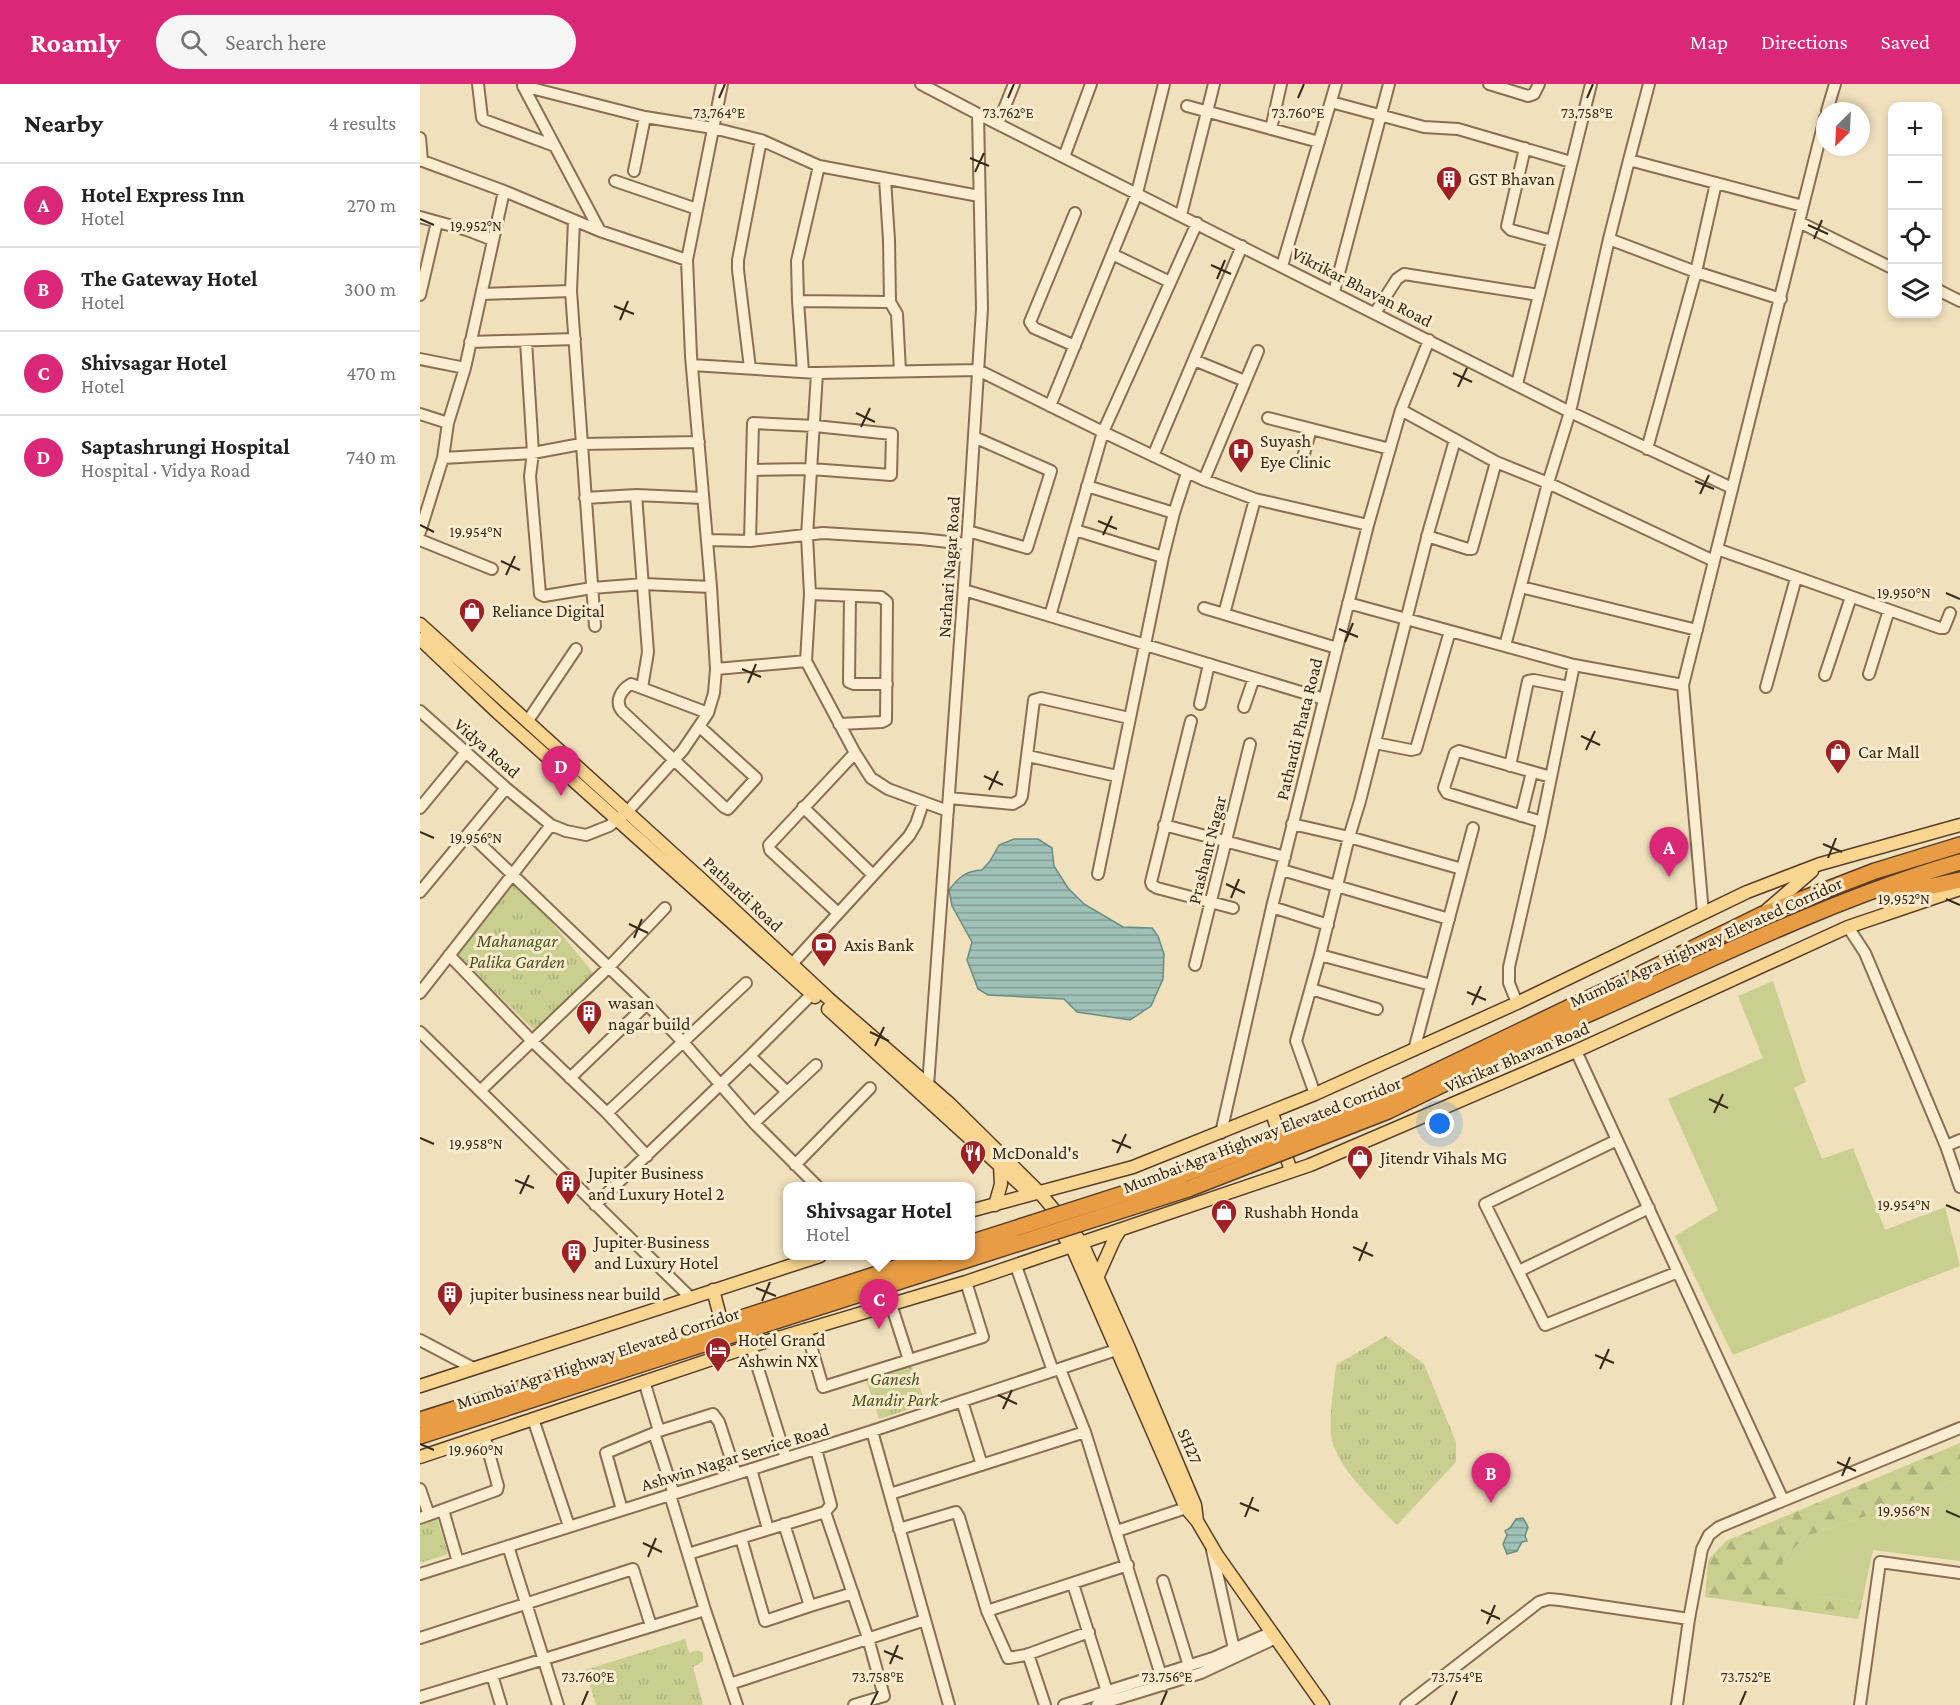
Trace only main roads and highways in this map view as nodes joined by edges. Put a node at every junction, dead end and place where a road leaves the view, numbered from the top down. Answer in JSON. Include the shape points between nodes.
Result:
{"nodes":[{"id":1,"x":420,"y":624,"type":"edge"},
{"id":2,"x":420,"y":639,"type":"edge"},
{"id":3,"x":622,"y":816,"type":"junction"},
{"id":4,"x":1960,"y":825,"type":"edge"},
{"id":5,"x":1960,"y":845,"type":"edge"},
{"id":6,"x":1960,"y":862,"type":"edge"},
{"id":7,"x":1820,"y":864,"type":"junction"},
{"id":8,"x":1960,"y":880,"type":"edge"},
{"id":9,"x":1960,"y":889,"type":"edge"},
{"id":10,"x":1876,"y":890,"type":"junction"},
{"id":11,"x":1761,"y":915,"type":"junction"},
{"id":12,"x":815,"y":991,"type":"junction"},
{"id":13,"x":926,"y":1091,"type":"junction"},
{"id":14,"x":1272,"y":1113,"type":"junction"},
{"id":15,"x":1000,"y":1167,"type":"junction"},
{"id":16,"x":1291,"y":1172,"type":"junction"},
{"id":17,"x":1035,"y":1193,"type":"junction"},
{"id":18,"x":995,"y":1205,"type":"junction"},
{"id":19,"x":975,"y":1210,"type":"edge"},
{"id":20,"x":1120,"y":1230,"type":"junction"},
{"id":21,"x":975,"y":1241,"type":"edge"},
{"id":22,"x":1077,"y":1245,"type":"junction"},
{"id":23,"x":975,"y":1258,"type":"edge"},
{"id":24,"x":807,"y":1260,"type":"edge"},
{"id":25,"x":921,"y":1260,"type":"edge"},
{"id":26,"x":967,"y":1260,"type":"edge"},
{"id":27,"x":1097,"y":1278,"type":"junction"},
{"id":28,"x":713,"y":1290,"type":"junction"},
{"id":29,"x":1123,"y":1348,"type":"junction"},
{"id":30,"x":730,"y":1353,"type":"junction"},
{"id":31,"x":420,"y":1386,"type":"edge"},
{"id":32,"x":420,"y":1420,"type":"edge"},
{"id":33,"x":420,"y":1436,"type":"edge"},
{"id":34,"x":420,"y":1457,"type":"edge"},
{"id":35,"x":1197,"y":1521,"type":"junction"},
{"id":36,"x":1323,"y":1705,"type":"edge"}],
"edges":[{"from":1,"to":3,"type":"main road","name":"Pathardi Road"},
{"from":2,"to":3,"type":"main road","via":[[498,713]]},
{"from":3,"to":12,"type":"main road"},
{"from":3,"to":12,"type":"main road","name":"Pathardi Road","via":[[792,964]]},
{"from":4,"to":7,"type":"main road"},
{"from":5,"to":11,"type":"highway","name":"Mumbai Agra Highway Elevated Corridor","via":[[1875,871]]},
{"from":6,"to":10,"type":"highway","name":"Mumbai Agra Highway Elevated Corridor"},
{"from":7,"to":11,"type":"main road"},
{"from":7,"to":14,"type":"main road","via":[[1747,892],[1517,1004]]},
{"from":8,"to":10,"type":"highway","via":[[1910,891]]},
{"from":9,"to":16,"type":"main road","name":"Vikrikar Bhavan Road","via":[[1848,927],[1576,1051]]},
{"from":10,"to":23,"type":"highway","name":"Mumbai Agra Highway Elevated Corridor","bridge":true,"via":[[1584,1016],[1388,1111],[1188,1189]]},
{"from":11,"to":21,"type":"highway","name":"Mumbai Agra Highway Elevated Corridor","bridge":true,"via":[[1381,1098],[1182,1174]]},
{"from":12,"to":13,"type":"main road"},
{"from":13,"to":15,"type":"main road"},
{"from":13,"to":17,"type":"main road","number":"SH27","via":[[950,1104]]},
{"from":14,"to":16,"type":"main road"},
{"from":14,"to":17,"type":"main road","via":[[1133,1167]]},
{"from":15,"to":17,"type":"main road"},
{"from":15,"to":18,"type":"main road","via":[[1001,1184]]},
{"from":16,"to":20,"type":"main road","name":"Vikrikar Bhavan Road"},
{"from":17,"to":18,"type":"main road"},
{"from":17,"to":22,"type":"main road","name":"SH27","number":"SH27"},
{"from":18,"to":19,"type":"main road"},
{"from":20,"to":22,"type":"main road","name":"Vikrikar Bhavan Road"},
{"from":20,"to":27,"type":"main road"},
{"from":22,"to":27,"type":"main road","name":"SH27","number":"SH27"},
{"from":22,"to":29,"type":"main road"},
{"from":22,"to":30,"type":"main road","name":"Vikrikar Bhavan Road"},
{"from":24,"to":28,"type":"main road"},
{"from":25,"to":32,"type":"highway","name":"Mumbai Agra Highway Elevated Corridor","bridge":true},
{"from":26,"to":33,"type":"highway","name":"Mumbai Agra Highway Elevated Corridor","bridge":true},
{"from":27,"to":29,"type":"main road","name":"SH27","number":"SH27"},
{"from":28,"to":30,"type":"main road"},
{"from":28,"to":31,"type":"main road"},
{"from":29,"to":35,"type":"main road","via":[[1186,1508]]},
{"from":29,"to":35,"type":"main road","name":"SH27","number":"SH27","via":[[1196,1505]]},
{"from":30,"to":34,"type":"main road","name":"Vikrikar Bhavan Road"},
{"from":35,"to":36,"type":"main road","name":"SH27","number":"SH27"}]}
